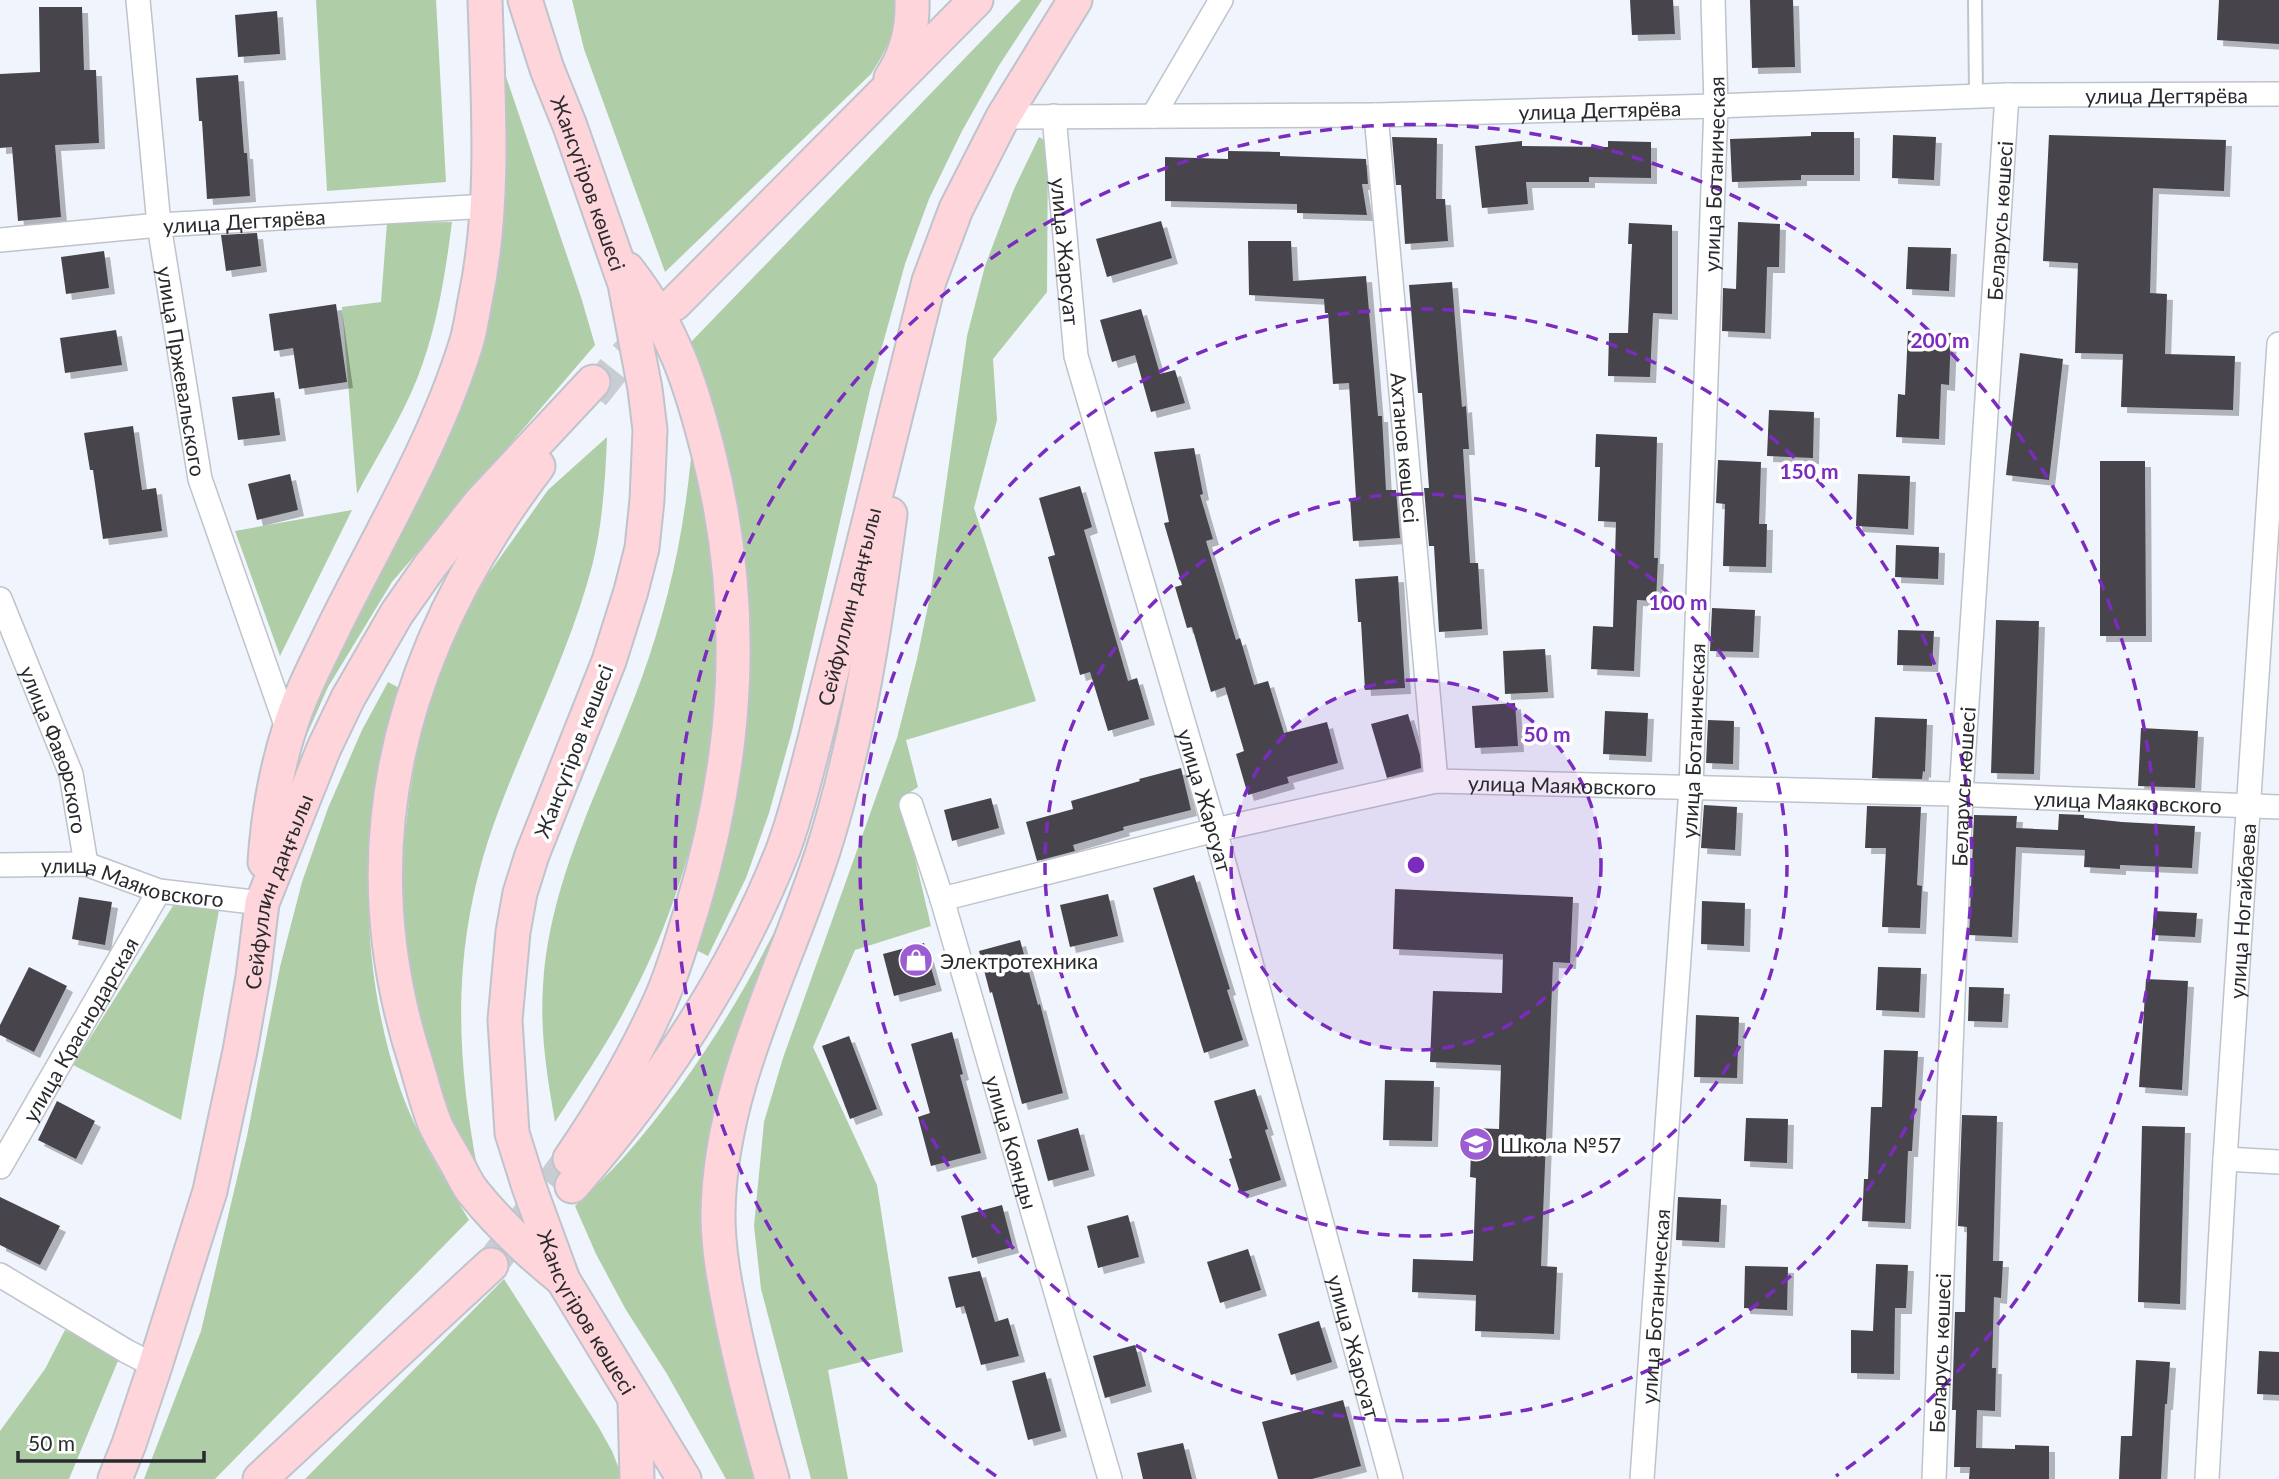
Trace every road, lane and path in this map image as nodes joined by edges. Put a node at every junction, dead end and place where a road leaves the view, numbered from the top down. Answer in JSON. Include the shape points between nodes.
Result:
{"nodes":[{"id":1,"x":138,"y":0,"type":"edge"},
{"id":2,"x":485,"y":0,"type":"edge"},
{"id":3,"x":912,"y":0,"type":"edge"},
{"id":4,"x":976,"y":0,"type":"edge"},
{"id":5,"x":1074,"y":0,"type":"edge"},
{"id":6,"x":1221,"y":0,"type":"edge"},
{"id":7,"x":1713,"y":0,"type":"edge"},
{"id":8,"x":1975,"y":0,"type":"edge"},
{"id":9,"x":530,"y":8,"type":"edge"},
{"id":10,"x":2279,"y":94,"type":"edge"},
{"id":11,"x":2007,"y":95,"type":"junction"},
{"id":12,"x":1976,"y":96,"type":"junction"},
{"id":13,"x":874,"y":103,"type":"junction"},
{"id":14,"x":1716,"y":106,"type":"junction"},
{"id":15,"x":1376,"y":115,"type":"junction"},
{"id":16,"x":1054,"y":116,"type":"junction"},
{"id":17,"x":1153,"y":116,"type":"junction"},
{"id":18,"x":1003,"y":117,"type":"junction"},
{"id":19,"x":488,"y":206,"type":"junction"},
{"id":20,"x":159,"y":225,"type":"junction"},
{"id":21,"x":0,"y":240,"type":"edge"},
{"id":22,"x":614,"y":252,"type":"junction"},
{"id":23,"x":674,"y":303,"type":"tunnel mouth"},
{"id":24,"x":914,"y":343,"type":"junction"},
{"id":25,"x":2279,"y":344,"type":"edge"},
{"id":26,"x":0,"y":599,"type":"edge"},
{"id":27,"x":289,"y":728,"type":"junction"},
{"id":28,"x":1436,"y":781,"type":"junction"},
{"id":29,"x":1691,"y":788,"type":"junction"},
{"id":30,"x":1961,"y":794,"type":"junction"},
{"id":31,"x":911,"y":805,"type":"dead end"},
{"id":32,"x":2249,"y":807,"type":"junction"},
{"id":33,"x":2279,"y":807,"type":"edge"},
{"id":34,"x":1215,"y":830,"type":"junction"},
{"id":35,"x":86,"y":864,"type":"junction"},
{"id":36,"x":0,"y":865,"type":"edge"},
{"id":37,"x":159,"y":891,"type":"junction"},
{"id":38,"x":943,"y":900,"type":"junction"},
{"id":39,"x":262,"y":903,"type":"junction"},
{"id":40,"x":2225,"y":1159,"type":"junction"},
{"id":41,"x":2279,"y":1162,"type":"edge"},
{"id":42,"x":0,"y":1167,"type":"edge"},
{"id":43,"x":491,"y":1265,"type":"tunnel mouth"},
{"id":44,"x":0,"y":1275,"type":"edge"},
{"id":45,"x":564,"y":1280,"type":"junction"},
{"id":46,"x":155,"y":1366,"type":"junction"},
{"id":47,"x":635,"y":1400,"type":"junction"},
{"id":48,"x":270,"y":1472,"type":"edge"},
{"id":49,"x":115,"y":1479,"type":"edge"},
{"id":50,"x":637,"y":1479,"type":"edge"},
{"id":51,"x":684,"y":1479,"type":"edge"},
{"id":52,"x":772,"y":1479,"type":"edge"},
{"id":53,"x":1110,"y":1479,"type":"edge"},
{"id":54,"x":1391,"y":1479,"type":"edge"},
{"id":55,"x":1642,"y":1479,"type":"edge"},
{"id":56,"x":1934,"y":1479,"type":"edge"},
{"id":57,"x":2207,"y":1479,"type":"edge"}],
"edges":[{"from":1,"to":20,"type":"street","name":"улица Пржевальского"},
{"from":2,"to":19,"type":"main road"},
{"from":3,"to":13,"type":"main road","via":[[903,55]]},
{"from":4,"to":13,"type":"main road"},
{"from":5,"to":18,"type":"main road","name":"Сейфуллин даңғылы"},
{"from":6,"to":17,"type":"street"},
{"from":7,"to":14,"type":"street","name":"улица Ботаническая"},
{"from":8,"to":12,"type":"lane"},
{"from":9,"to":22,"type":"main road","name":"Жансүгіров көшесі"},
{"from":10,"to":11,"type":"street","name":"улица Дегтярёва"},
{"from":11,"to":12,"type":"street","name":"улица Дегтярёва"},
{"from":11,"to":30,"type":"street","name":"Беларусь көшесі"},
{"from":12,"to":14,"type":"street","name":"улица Дегтярёва"},
{"from":13,"to":23,"type":"main road"},
{"from":14,"to":15,"type":"street","name":"улица Дегтярёва"},
{"from":14,"to":29,"type":"street","name":"улица Ботаническая"},
{"from":15,"to":17,"type":"street","name":"улица Дегтярёва"},
{"from":15,"to":28,"type":"street","name":"Ахтанов көшесі"},
{"from":16,"to":17,"type":"street","name":"улица Дегтярёва"},
{"from":16,"to":18,"type":"street","name":"улица Дегтярёва"},
{"from":16,"to":34,"type":"street","name":"улица Жарсуат","via":[[1076,356]]},
{"from":18,"to":24,"type":"main road","name":"Сейфуллин даңғылы","via":[[947,232]]},
{"from":19,"to":20,"type":"street","name":"улица Дегтярёва"},
{"from":19,"to":27,"type":"main road","via":[[479,283],[466,345],[449,392]]},
{"from":20,"to":21,"type":"street","name":"улица Дегтярёва"},
{"from":20,"to":27,"type":"street","name":"улица Пржевальского","via":[[200,480]]},
{"from":22,"to":24,"type":"main road","name":"Сейфуллин даңғылы","via":[[650,298],[691,389],[716,485],[730,576],[735,661],[722,786],[684,933],[662,996],[571,1173],[613,1140],[655,1085],[691,1030],[774,870],[799,802]]},
{"from":22,"to":45,"type":"main road","name":"Жансүгіров көшесі","via":[[625,284],[650,430],[642,548],[621,626],[520,893],[505,1020],[512,1133]]},
{"from":24,"to":52,"type":"main road","via":[[857,727],[824,850],[741,1075],[720,1181],[723,1275],[745,1383]]},
{"from":25,"to":32,"type":"street","name":"улица Ногайбаева"},
{"from":26,"to":35,"type":"street","name":"улица Фаворского","via":[[71,774]]},
{"from":27,"to":39,"type":"main road","via":[[267,841]]},
{"from":28,"to":29,"type":"street","name":"улица Маяковского"},
{"from":28,"to":34,"type":"street","name":"улица Маяковского"},
{"from":29,"to":30,"type":"street","name":"улица Маяковского"},
{"from":29,"to":55,"type":"street","name":"улица Ботаническая"},
{"from":30,"to":32,"type":"street","name":"улица Маяковского"},
{"from":30,"to":56,"type":"street","name":"Беларусь көшесі"},
{"from":31,"to":38,"type":"street","name":"улица Коянды"},
{"from":32,"to":33,"type":"street","name":"улица Маяковского"},
{"from":32,"to":40,"type":"street","name":"улица Ногайбаева"},
{"from":34,"to":38,"type":"street","name":"улица Маяковского"},
{"from":34,"to":54,"type":"street","name":"улица Жарсуат"},
{"from":35,"to":36,"type":"street","name":"улица Маяковского"},
{"from":35,"to":37,"type":"street","name":"улица Маяковского"},
{"from":37,"to":39,"type":"street","name":"улица Маяковского"},
{"from":37,"to":42,"type":"street","name":"улица Краснодарская"},
{"from":38,"to":53,"type":"street","name":"улица Коянды"},
{"from":39,"to":45,"type":"main road","name":"Сейфуллин даңғылы","via":[[324,748],[397,613],[480,503],[593,388],[491,532],[441,625],[403,733],[385,840],[384,906],[393,980],[436,1124],[472,1192]]},
{"from":39,"to":46,"type":"main road","name":"Сейфуллин даңғылы","via":[[240,1051],[210,1191]]},
{"from":40,"to":41,"type":"street"},
{"from":40,"to":57,"type":"street","name":"улица Ногайбаева"},
{"from":43,"to":48,"type":"main road"},
{"from":44,"to":46,"type":"street"},
{"from":45,"to":47,"type":"main road","name":"Жансүгіров көшесі"},
{"from":46,"to":49,"type":"main road","name":"Сейфуллин даңғылы"},
{"from":47,"to":50,"type":"main road"},
{"from":47,"to":51,"type":"main road","name":"Жансүгіров көшесі"}]}
